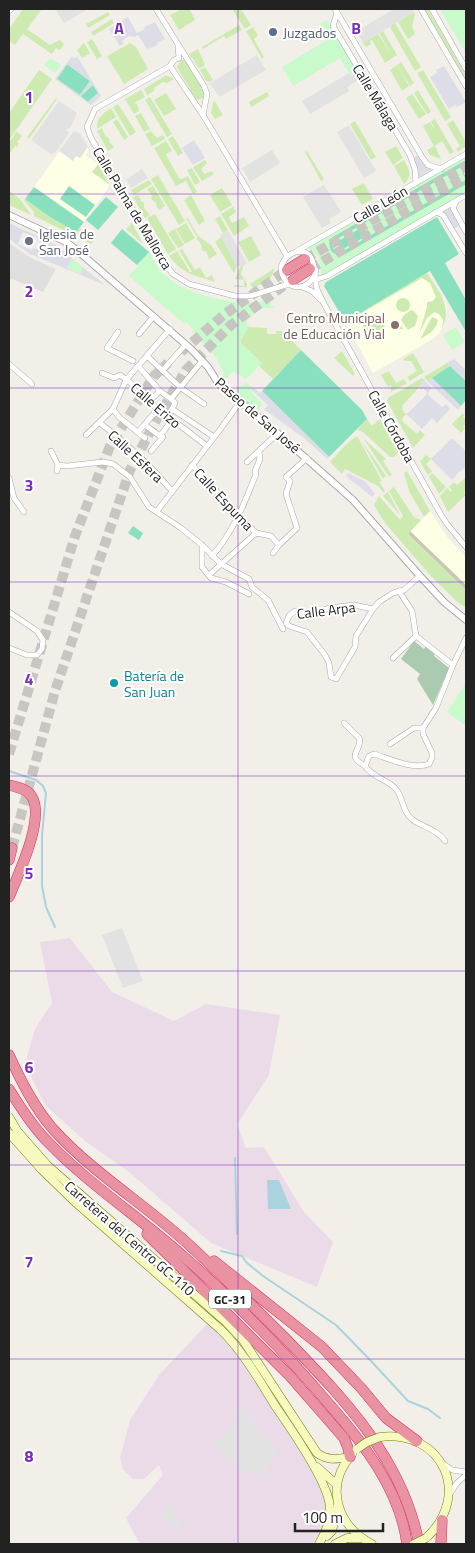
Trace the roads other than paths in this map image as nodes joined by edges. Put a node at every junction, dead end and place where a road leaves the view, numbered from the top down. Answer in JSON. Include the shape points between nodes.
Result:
{"nodes":[{"id":1,"x":156,"y":9,"type":"edge"},
{"id":2,"x":421,"y":9,"type":"edge"},
{"id":3,"x":432,"y":9,"type":"edge"},
{"id":4,"x":336,"y":11,"type":"edge"},
{"id":5,"x":178,"y":44,"type":"junction"},
{"id":6,"x":186,"y":57,"type":"junction"},
{"id":7,"x":179,"y":58,"type":"junction"},
{"id":8,"x":170,"y":66,"type":"junction"},
{"id":9,"x":466,"y":69,"type":"edge"},
{"id":10,"x":466,"y":86,"type":"edge"},
{"id":11,"x":203,"y":115,"type":"junction"},
{"id":12,"x":466,"y":154,"type":"edge"},
{"id":13,"x":441,"y":169,"type":"junction"},
{"id":14,"x":416,"y":183,"type":"junction"},
{"id":15,"x":466,"y":195,"type":"edge"},
{"id":16,"x":456,"y":201,"type":"junction"},
{"id":17,"x":436,"y":212,"type":"junction"},
{"id":18,"x":9,"y":215,"type":"edge"},
{"id":19,"x":466,"y":232,"type":"edge"},
{"id":20,"x":294,"y":252,"type":"junction"},
{"id":21,"x":466,"y":253,"type":"edge"},
{"id":22,"x":287,"y":256,"type":"junction"},
{"id":23,"x":305,"y":259,"type":"tunnel mouth"},
{"id":24,"x":287,"y":270,"type":"tunnel mouth"},
{"id":25,"x":313,"y":270,"type":"junction"},
{"id":26,"x":324,"y":277,"type":"junction"},
{"id":27,"x":314,"y":280,"type":"junction"},
{"id":28,"x":291,"y":282,"type":"junction"},
{"id":29,"x":301,"y":287,"type":"junction"},
{"id":30,"x":320,"y":293,"type":"junction"},
{"id":31,"x":323,"y":302,"type":"junction"},
{"id":32,"x":154,"y":316,"type":"junction"},
{"id":33,"x":170,"y":329,"type":"junction"},
{"id":34,"x":118,"y":332,"type":"dead end"},
{"id":35,"x":139,"y":334,"type":"dead end"},
{"id":36,"x":186,"y":344,"type":"junction"},
{"id":37,"x":146,"y":356,"type":"junction"},
{"id":38,"x":133,"y":361,"type":"dead end"},
{"id":39,"x":202,"y":361,"type":"junction"},
{"id":40,"x":9,"y":364,"type":"edge"},
{"id":41,"x":138,"y":366,"type":"junction"},
{"id":42,"x":163,"y":370,"type":"junction"},
{"id":43,"x":102,"y":373,"type":"dead end"},
{"id":44,"x":126,"y":380,"type":"junction"},
{"id":45,"x":32,"y":384,"type":"dead end"},
{"id":46,"x":181,"y":388,"type":"junction"},
{"id":47,"x":160,"y":391,"type":"junction"},
{"id":48,"x":172,"y":399,"type":"junction"},
{"id":49,"x":149,"y":402,"type":"junction"},
{"id":50,"x":240,"y":402,"type":"junction"},
{"id":51,"x":204,"y":404,"type":"dead end"},
{"id":52,"x":172,"y":408,"type":"junction"},
{"id":53,"x":113,"y":409,"type":"junction"},
{"id":54,"x":158,"y":409,"type":"junction"},
{"id":55,"x":170,"y":419,"type":"junction"},
{"id":56,"x":100,"y":423,"type":"junction"},
{"id":57,"x":145,"y":425,"type":"junction"},
{"id":58,"x":138,"y":432,"type":"junction"},
{"id":59,"x":278,"y":433,"type":"junction"},
{"id":60,"x":86,"y":435,"type":"dead end"},
{"id":61,"x":160,"y":436,"type":"junction"},
{"id":62,"x":214,"y":437,"type":"junction"},
{"id":63,"x":145,"y":438,"type":"dead end"},
{"id":64,"x":207,"y":446,"type":"junction"},
{"id":65,"x":51,"y":451,"type":"dead end"},
{"id":66,"x":151,"y":451,"type":"dead end"},
{"id":67,"x":259,"y":452,"type":"junction"},
{"id":68,"x":307,"y":458,"type":"junction"},
{"id":69,"x":247,"y":462,"type":"dead end"},
{"id":70,"x":192,"y":465,"type":"junction"},
{"id":71,"x":9,"y":478,"type":"edge"},
{"id":72,"x":172,"y":491,"type":"junction"},
{"id":73,"x":157,"y":511,"type":"junction"},
{"id":74,"x":24,"y":512,"type":"dead end"},
{"id":75,"x":238,"y":514,"type":"junction"},
{"id":76,"x":256,"y":533,"type":"junction"},
{"id":77,"x":202,"y":545,"type":"junction"},
{"id":78,"x":279,"y":545,"type":"junction"},
{"id":79,"x":466,"y":547,"type":"edge"},
{"id":80,"x":273,"y":553,"type":"dead end"},
{"id":81,"x":212,"y":556,"type":"junction"},
{"id":82,"x":221,"y":564,"type":"junction"},
{"id":83,"x":209,"y":575,"type":"junction"},
{"id":84,"x":420,"y":576,"type":"junction"},
{"id":85,"x":399,"y":592,"type":"junction"},
{"id":86,"x":249,"y":594,"type":"dead end"},
{"id":87,"x":373,"y":609,"type":"junction"},
{"id":88,"x":9,"y":612,"type":"edge"},
{"id":89,"x":466,"y":620,"type":"edge"},
{"id":90,"x":282,"y":630,"type":"dead end"},
{"id":91,"x":416,"y":636,"type":"junction"},
{"id":92,"x":466,"y":638,"type":"edge"},
{"id":93,"x":9,"y":648,"type":"edge"},
{"id":94,"x":464,"y":650,"type":"edge"},
{"id":95,"x":393,"y":658,"type":"dead end"},
{"id":96,"x":453,"y":665,"type":"junction"},
{"id":97,"x":344,"y":724,"type":"dead end"},
{"id":98,"x":423,"y":728,"type":"junction"},
{"id":99,"x":390,"y":744,"type":"dead end"},
{"id":100,"x":365,"y":766,"type":"junction"},
{"id":101,"x":9,"y":785,"type":"edge"},
{"id":102,"x":445,"y":841,"type":"dead end"},
{"id":103,"x":12,"y":848,"type":"dead end"},
{"id":104,"x":9,"y":860,"type":"edge"},
{"id":105,"x":9,"y":897,"type":"edge"},
{"id":106,"x":9,"y":1055,"type":"edge"},
{"id":107,"x":9,"y":1089,"type":"edge"},
{"id":108,"x":9,"y":1117,"type":"edge"},
{"id":109,"x":9,"y":1133,"type":"edge"},
{"id":110,"x":93,"y":1184,"type":"junction"},
{"id":111,"x":187,"y":1242,"type":"junction"},
{"id":112,"x":416,"y":1441,"type":"junction"},
{"id":113,"x":353,"y":1453,"type":"junction"},
{"id":114,"x":310,"y":1460,"type":"junction"},
{"id":115,"x":441,"y":1462,"type":"junction"},
{"id":116,"x":466,"y":1474,"type":"edge"},
{"id":117,"x":337,"y":1485,"type":"junction"},
{"id":118,"x":449,"y":1495,"type":"junction"},
{"id":119,"x":338,"y":1504,"type":"junction"},
{"id":120,"x":442,"y":1520,"type":"junction"},
{"id":121,"x":360,"y":1538,"type":"junction"},
{"id":122,"x":423,"y":1541,"type":"edge"},
{"id":123,"x":319,"y":1544,"type":"edge"},
{"id":124,"x":335,"y":1544,"type":"edge"},
{"id":125,"x":372,"y":1544,"type":"edge"},
{"id":126,"x":407,"y":1544,"type":"edge"},
{"id":127,"x":414,"y":1544,"type":"edge"},
{"id":128,"x":441,"y":1544,"type":"edge"}],
"edges":[{"from":1,"to":5,"type":"street"},
{"from":2,"to":10,"type":"street"},
{"from":3,"to":9,"type":"street"},
{"from":4,"to":13,"type":"street","name":"Calle Málaga","via":[[418,151],[428,164]]},
{"from":4,"to":14,"type":"street","name":"Calle Málaga","via":[[333,26],[410,155]]},
{"from":5,"to":6,"type":"street"},
{"from":5,"to":7,"type":"street"},
{"from":6,"to":7,"type":"street"},
{"from":6,"to":11,"type":"street","via":[[207,94]]},
{"from":7,"to":8,"type":"street"},
{"from":8,"to":11,"type":"street"},
{"from":8,"to":28,"type":"street","name":"Calle Palma de Mallorca","via":[[94,109],[87,127],[91,138],[173,274],[189,284],[235,296],[250,296]]},
{"from":11,"to":22,"type":"street"},
{"from":12,"to":13,"type":"street","name":"Calle León"},
{"from":13,"to":14,"type":"street","name":"Calle León"},
{"from":14,"to":20,"type":"street","name":"Calle León"},
{"from":15,"to":16,"type":"street"},
{"from":16,"to":17,"type":"street"},
{"from":16,"to":19,"type":"street","via":[[453,208]]},
{"from":17,"to":21,"type":"street","via":[[443,215]]},
{"from":17,"to":26,"type":"street"},
{"from":18,"to":32,"type":"street","name":"Paseo de San José","via":[[66,242]]},
{"from":20,"to":22,"type":"street"},
{"from":20,"to":25,"type":"street","via":[[312,258]]},
{"from":22,"to":28,"type":"street","via":[[281,268],[284,280]]},
{"from":23,"to":24,"type":"highway"},
{"from":25,"to":27,"type":"street"},
{"from":25,"to":28,"type":"highway"},
{"from":26,"to":27,"type":"street"},
{"from":26,"to":30,"type":"street"},
{"from":27,"to":29,"type":"street"},
{"from":27,"to":30,"type":"street","name":"Calle Córdoba"},
{"from":28,"to":29,"type":"street","name":"Calle Córdoba","via":[[295,287]]},
{"from":29,"to":31,"type":"street","name":"Calle Córdoba","via":[[312,291]]},
{"from":30,"to":31,"type":"street","name":"Calle Córdoba"},
{"from":31,"to":79,"type":"street","name":"Calle Córdoba","via":[[440,513]]},
{"from":32,"to":33,"type":"street","name":"Paseo de San José"},
{"from":32,"to":35,"type":"street"},
{"from":33,"to":36,"type":"street","name":"Paseo de San José"},
{"from":33,"to":37,"type":"street"},
{"from":34,"to":38,"type":"street","via":[[107,348]]},
{"from":36,"to":39,"type":"street","name":"Paseo de San José"},
{"from":36,"to":42,"type":"street"},
{"from":37,"to":41,"type":"street"},
{"from":37,"to":42,"type":"street"},
{"from":39,"to":46,"type":"street"},
{"from":39,"to":50,"type":"street","name":"Paseo de San José","via":[[218,383]]},
{"from":40,"to":45,"type":"street"},
{"from":41,"to":44,"type":"street"},
{"from":41,"to":47,"type":"street"},
{"from":42,"to":46,"type":"street"},
{"from":43,"to":44,"type":"street","name":"Calle Erizo","via":[[114,378],[120,375]]},
{"from":44,"to":49,"type":"street","name":"Calle Erizo"},
{"from":44,"to":53,"type":"street"},
{"from":46,"to":48,"type":"street"},
{"from":46,"to":51,"type":"street"},
{"from":47,"to":48,"type":"street"},
{"from":47,"to":49,"type":"street"},
{"from":48,"to":52,"type":"street","via":[[175,403]]},
{"from":49,"to":54,"type":"street","name":"Calle Erizo"},
{"from":50,"to":59,"type":"street","name":"Paseo de San José"},
{"from":50,"to":62,"type":"street"},
{"from":52,"to":55,"type":"street"},
{"from":52,"to":62,"type":"street"},
{"from":53,"to":56,"type":"street"},
{"from":53,"to":58,"type":"street"},
{"from":54,"to":55,"type":"street","name":"Calle Erizo"},
{"from":54,"to":57,"type":"street"},
{"from":55,"to":61,"type":"street"},
{"from":55,"to":64,"type":"street","name":"Calle Erizo"},
{"from":56,"to":60,"type":"street"},
{"from":56,"to":72,"type":"street","name":"Calle Esfera","via":[[127,443]]},
{"from":57,"to":58,"type":"street"},
{"from":57,"to":61,"type":"street"},
{"from":58,"to":63,"type":"street"},
{"from":59,"to":67,"type":"street"},
{"from":59,"to":68,"type":"street","name":"Paseo de San José"},
{"from":61,"to":66,"type":"street","via":[[163,437]]},
{"from":62,"to":64,"type":"street"},
{"from":64,"to":70,"type":"street"},
{"from":65,"to":73,"type":"street","via":[[58,468],[102,462],[112,464],[130,477],[149,507]]},
{"from":67,"to":69,"type":"street"},
{"from":67,"to":75,"type":"street","via":[[256,474]]},
{"from":68,"to":78,"type":"street","via":[[286,477],[290,480],[286,494],[297,528]]},
{"from":68,"to":84,"type":"street","name":"Paseo de San José","via":[[353,500]]},
{"from":70,"to":72,"type":"street"},
{"from":70,"to":75,"type":"street","name":"Calle Espuma"},
{"from":71,"to":74,"type":"street","via":[[14,498]]},
{"from":72,"to":73,"type":"street"},
{"from":73,"to":77,"type":"street"},
{"from":75,"to":76,"type":"street","name":"Calle Espuma"},
{"from":75,"to":81,"type":"street","via":[[224,542]]},
{"from":76,"to":78,"type":"street","via":[[271,536]]},
{"from":76,"to":82,"type":"street"},
{"from":77,"to":81,"type":"street"},
{"from":77,"to":83,"type":"street","via":[[202,567]]},
{"from":78,"to":80,"type":"street"},
{"from":81,"to":82,"type":"street"},
{"from":82,"to":83,"type":"street"},
{"from":82,"to":90,"type":"street","via":[[249,579],[252,587],[268,600]]},
{"from":83,"to":86,"type":"street"},
{"from":84,"to":85,"type":"street","name":"Calle Arpa"},
{"from":84,"to":89,"type":"street","name":"Paseo de San José"},
{"from":85,"to":87,"type":"street","name":"Calle Arpa","via":[[379,602]]},
{"from":85,"to":91,"type":"street","via":[[412,612]]},
{"from":87,"to":87,"type":"street","name":"Calle Arpa","via":[[336,679],[331,677],[325,655],[307,632],[286,623],[295,611],[313,614],[354,605]]},
{"from":88,"to":93,"type":"street","via":[[37,631],[43,640],[37,655]]},
{"from":91,"to":95,"type":"street"},
{"from":91,"to":96,"type":"street"},
{"from":92,"to":94,"type":"street"},
{"from":94,"to":96,"type":"street"},
{"from":96,"to":98,"type":"street","via":[[436,708]]},
{"from":97,"to":100,"type":"street","via":[[360,739],[355,758]]},
{"from":98,"to":99,"type":"street","via":[[414,728]]},
{"from":98,"to":100,"type":"street","via":[[432,753],[429,764],[414,766],[374,754],[369,756]]},
{"from":100,"to":102,"type":"street","via":[[373,775],[395,788],[408,816]]},
{"from":101,"to":105,"type":"highway","via":[[28,792],[36,814],[28,850]]},
{"from":103,"to":104,"type":"highway"},
{"from":106,"to":111,"type":"highway","number":"GC-31","via":[[38,1109],[54,1129],[79,1154]]},
{"from":107,"to":110,"type":"highway","number":"GC-31","via":[[45,1140]]},
{"from":108,"to":113,"type":"main road","name":"Carretera del Centro GC-110","via":[[48,1166],[243,1340],[317,1453],[330,1459]]},
{"from":109,"to":114,"type":"main road","name":"Carretera del Centro GC-110","via":[[74,1201],[230,1338]]},
{"from":110,"to":113,"type":"highway","via":[[167,1252],[288,1374],[344,1438]]},
{"from":110,"to":126,"type":"highway","number":"GC-31","via":[[183,1256],[241,1310],[359,1438],[394,1500]]},
{"from":111,"to":112,"type":"highway","via":[[322,1347],[386,1418]]},
{"from":111,"to":122,"type":"highway","number":"GC-31","via":[[306,1360],[370,1432],[406,1496]]},
{"from":112,"to":113,"type":"main road","bridge":true,"via":[[405,1437],[380,1437]]},
{"from":112,"to":115,"type":"main road","via":[[430,1449]]},
{"from":113,"to":117,"type":"main road"},
{"from":114,"to":117,"type":"main road"},
{"from":114,"to":123,"type":"main road","via":[[327,1494],[330,1508],[327,1528]]},
{"from":115,"to":116,"type":"street"},
{"from":115,"to":118,"type":"main road","via":[[448,1478]]},
{"from":116,"to":118,"type":"street"},
{"from":117,"to":119,"type":"main road"},
{"from":118,"to":120,"type":"main road"},
{"from":119,"to":121,"type":"main road","via":[[342,1517]]},
{"from":119,"to":123,"type":"main road","via":[[332,1531]]},
{"from":120,"to":122,"type":"main road"},
{"from":120,"to":128,"type":"highway"},
{"from":121,"to":124,"type":"main road","via":[[347,1538]]},
{"from":121,"to":125,"type":"main road"},
{"from":122,"to":127,"type":"main road","bridge":true}]}
